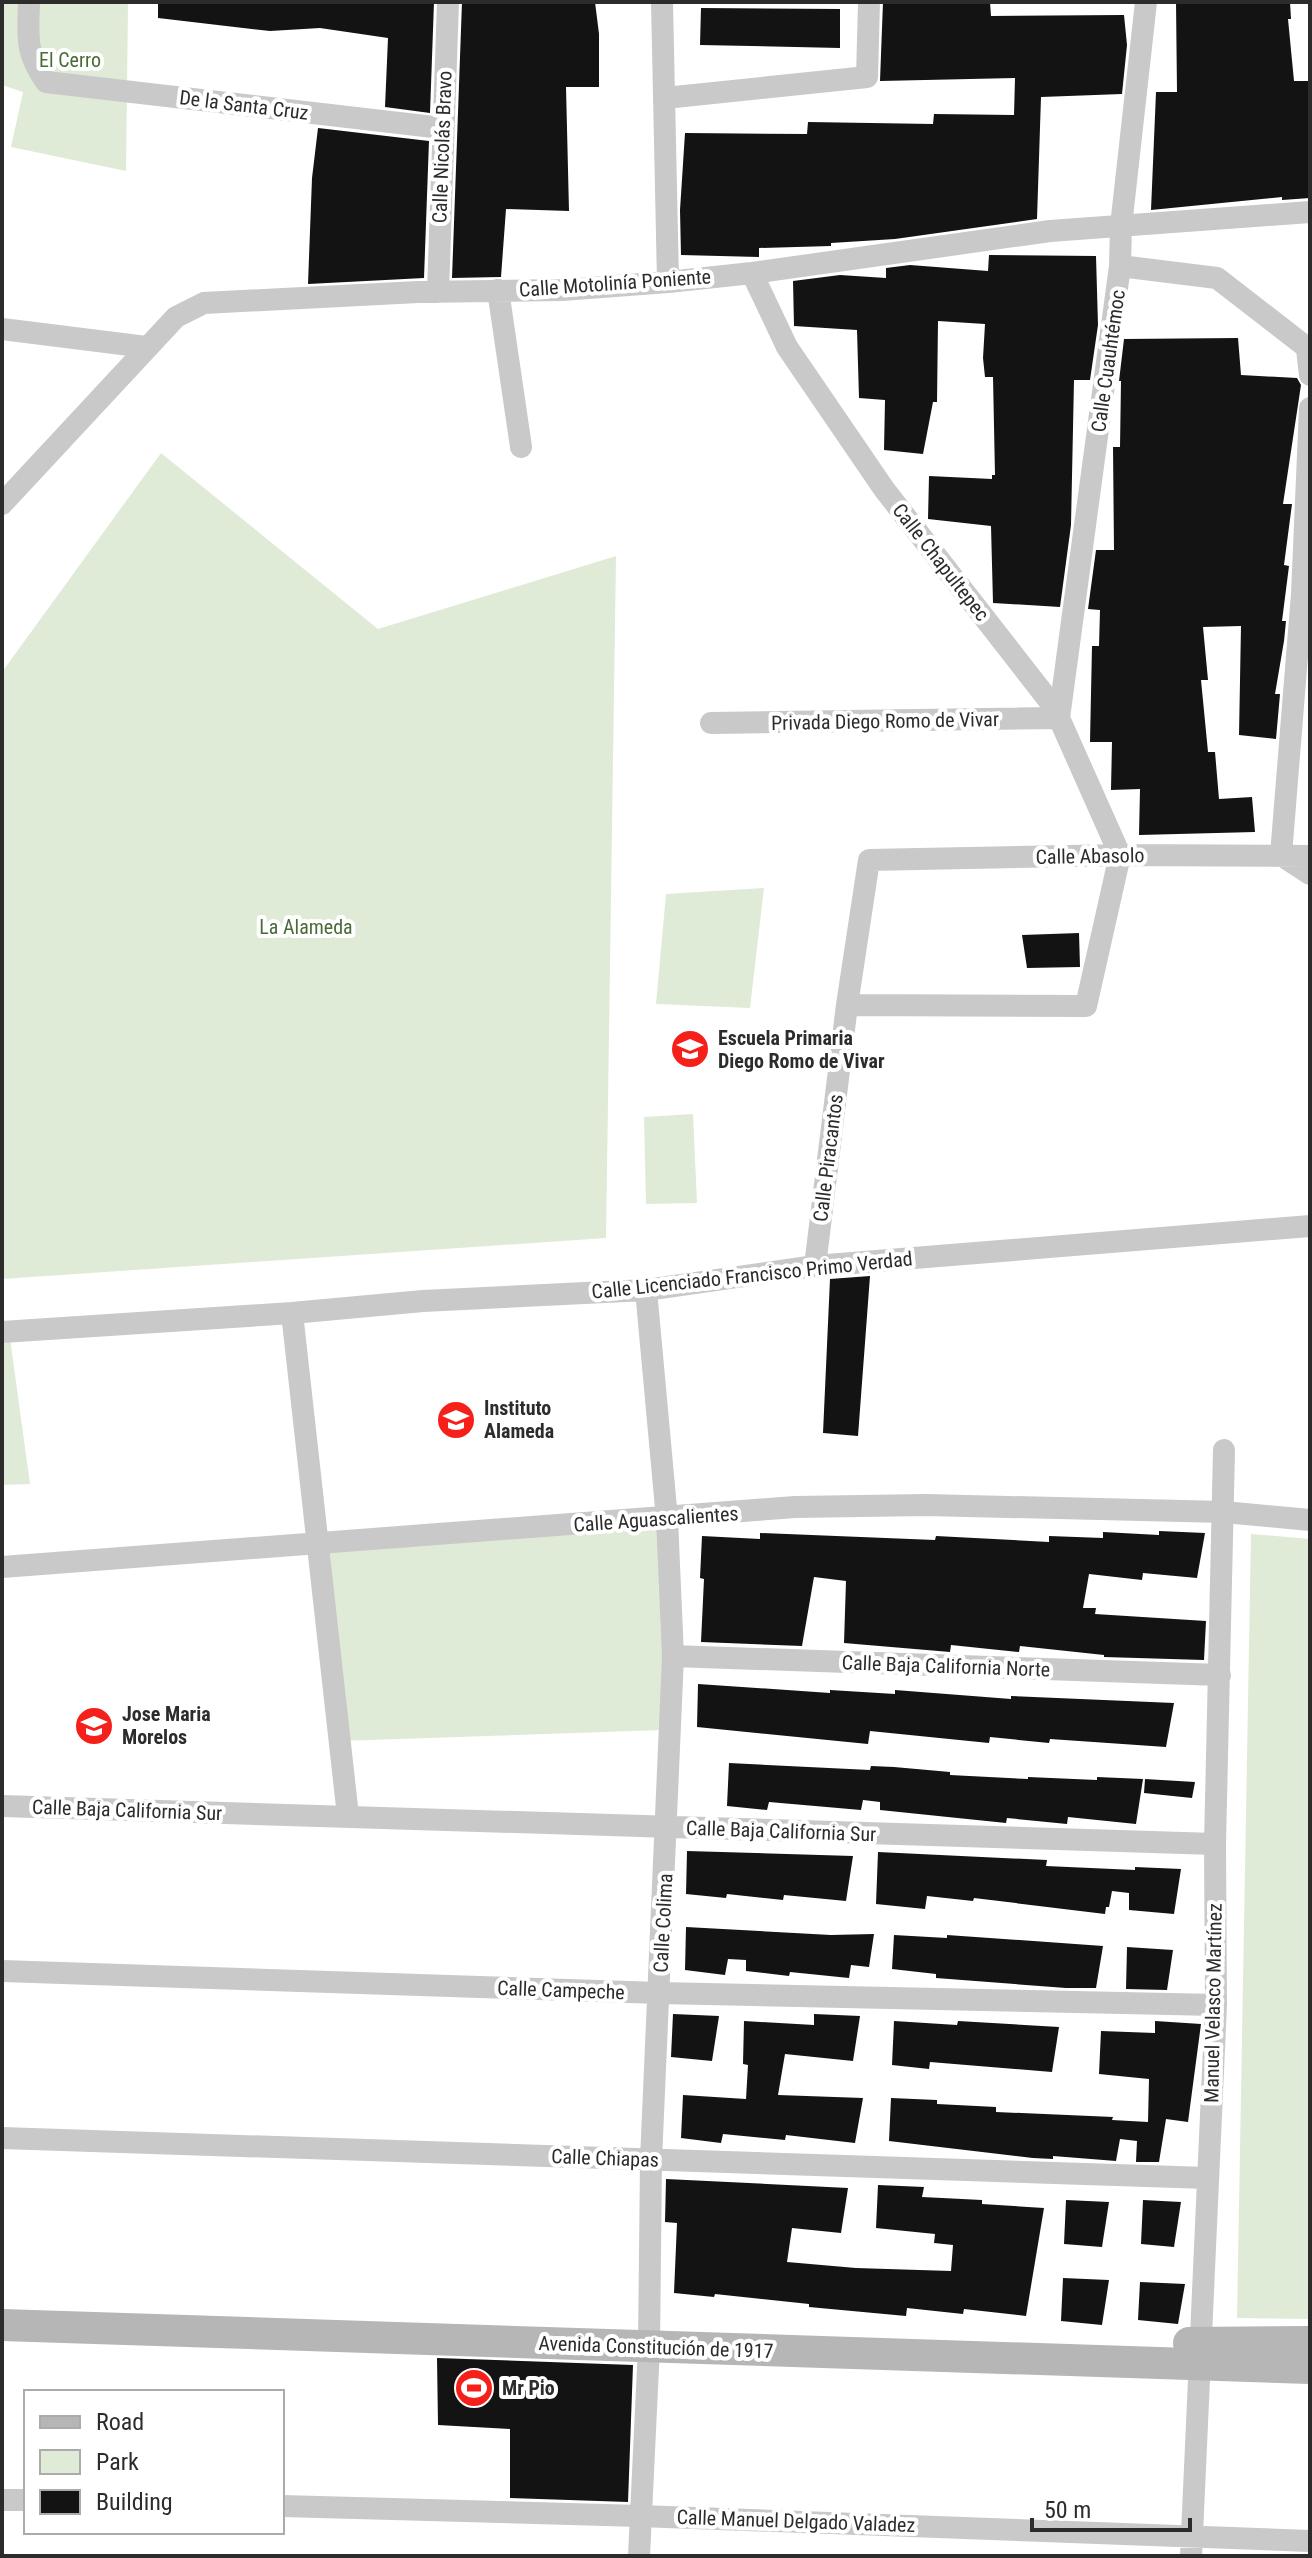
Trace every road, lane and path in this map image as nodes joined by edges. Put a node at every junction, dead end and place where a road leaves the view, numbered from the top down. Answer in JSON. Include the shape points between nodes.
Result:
{"nodes":[{"id":1,"x":29,"y":2,"type":"edge"},
{"id":2,"x":448,"y":2,"type":"edge"},
{"id":3,"x":662,"y":2,"type":"edge"},
{"id":4,"x":869,"y":2,"type":"edge"},
{"id":5,"x":1146,"y":2,"type":"edge"},
{"id":6,"x":665,"y":98,"type":"junction"},
{"id":7,"x":442,"y":128,"type":"junction"},
{"id":8,"x":1310,"y":212,"type":"edge"},
{"id":9,"x":1121,"y":226,"type":"junction"},
{"id":10,"x":1120,"y":266,"type":"junction"},
{"id":11,"x":752,"y":273,"type":"junction"},
{"id":12,"x":668,"y":282,"type":"junction"},
{"id":13,"x":498,"y":290,"type":"junction"},
{"id":14,"x":438,"y":292,"type":"junction"},
{"id":15,"x":2,"y":329,"type":"edge"},
{"id":16,"x":146,"y":347,"type":"junction"},
{"id":17,"x":1309,"y":350,"type":"edge"},
{"id":18,"x":1310,"y":375,"type":"edge"},
{"id":19,"x":1310,"y":408,"type":"edge"},
{"id":20,"x":521,"y":447,"type":"dead end"},
{"id":21,"x":2,"y":504,"type":"edge"},
{"id":22,"x":1059,"y":718,"type":"junction"},
{"id":23,"x":711,"y":723,"type":"dead end"},
{"id":24,"x":1120,"y":855,"type":"junction"},
{"id":25,"x":1281,"y":855,"type":"junction"},
{"id":26,"x":1310,"y":856,"type":"edge"},
{"id":27,"x":869,"y":860,"type":"joint"},
{"id":28,"x":1310,"y":874,"type":"edge"},
{"id":29,"x":847,"y":1005,"type":"junction"},
{"id":30,"x":1310,"y":1226,"type":"edge"},
{"id":31,"x":815,"y":1266,"type":"junction"},
{"id":32,"x":646,"y":1290,"type":"junction"},
{"id":33,"x":292,"y":1313,"type":"junction"},
{"id":34,"x":2,"y":1332,"type":"edge"},
{"id":35,"x":1224,"y":1450,"type":"dead end"},
{"id":36,"x":1224,"y":1512,"type":"junction"},
{"id":37,"x":667,"y":1519,"type":"junction"},
{"id":38,"x":1310,"y":1520,"type":"edge"},
{"id":39,"x":318,"y":1542,"type":"junction"},
{"id":40,"x":2,"y":1567,"type":"edge"},
{"id":41,"x":673,"y":1656,"type":"junction"},
{"id":42,"x":1220,"y":1675,"type":"junction"},
{"id":43,"x":2,"y":1806,"type":"edge"},
{"id":44,"x":348,"y":1816,"type":"junction"},
{"id":45,"x":668,"y":1827,"type":"junction"},
{"id":46,"x":1215,"y":1844,"type":"junction"},
{"id":47,"x":2,"y":1971,"type":"edge"},
{"id":48,"x":659,"y":1993,"type":"junction"},
{"id":49,"x":1216,"y":2005,"type":"junction"},
{"id":50,"x":2,"y":2138,"type":"edge"},
{"id":51,"x":651,"y":2160,"type":"junction"},
{"id":52,"x":1207,"y":2178,"type":"junction"},
{"id":53,"x":2,"y":2304,"type":"edge"},
{"id":54,"x":2,"y":2325,"type":"edge"},
{"id":55,"x":649,"y":2336,"type":"junction"},
{"id":56,"x":1310,"y":2342,"type":"edge"},
{"id":57,"x":1199,"y":2354,"type":"junction"},
{"id":58,"x":1310,"y":2368,"type":"edge"},
{"id":59,"x":2,"y":2500,"type":"edge"},
{"id":60,"x":24,"y":2500,"type":"edge"},
{"id":61,"x":284,"y":2506,"type":"edge"},
{"id":62,"x":640,"y":2516,"type":"junction"},
{"id":63,"x":1310,"y":2541,"type":"edge"},
{"id":64,"x":1191,"y":2546,"type":"edge"},
{"id":65,"x":639,"y":2556,"type":"edge"}],
"edges":[{"from":1,"to":7,"type":"street","name":"De la Santa Cruz","via":[[32,63],[46,82]]},
{"from":2,"to":7,"type":"street","name":"Calle Nicolás Bravo"},
{"from":3,"to":6,"type":"street"},
{"from":4,"to":6,"type":"street","via":[[867,77]]},
{"from":5,"to":9,"type":"street","name":"Calle Cuauhtémoc"},
{"from":6,"to":12,"type":"street"},
{"from":7,"to":14,"type":"street","name":"Calle Nicolás Bravo"},
{"from":8,"to":9,"type":"street","name":"Calle Motolinía Poniente"},
{"from":9,"to":10,"type":"street","name":"Calle Cuauhtémoc"},
{"from":9,"to":11,"type":"street","name":"Calle Motolinía Poniente","via":[[1050,231]]},
{"from":10,"to":17,"type":"street","via":[[1217,278]]},
{"from":10,"to":22,"type":"street","name":"Calle Cuauhtémoc"},
{"from":11,"to":12,"type":"street","name":"Calle Motolinía Poniente"},
{"from":11,"to":22,"type":"street","name":"Calle Chapultepec","via":[[787,347],[884,489]]},
{"from":12,"to":13,"type":"street","name":"Calle Motolinía Poniente"},
{"from":13,"to":14,"type":"street","name":"Calle Motolinía Poniente"},
{"from":13,"to":20,"type":"street"},
{"from":14,"to":16,"type":"street","name":"Calle Motolinía Poniente","via":[[204,303],[176,317]]},
{"from":15,"to":16,"type":"street"},
{"from":16,"to":21,"type":"street","name":"Calle Motolinía Poniente"},
{"from":17,"to":18,"type":"street"},
{"from":19,"to":25,"type":"street","via":[[1302,594]]},
{"from":22,"to":23,"type":"street","name":"Privada Diego Romo de Vivar"},
{"from":22,"to":24,"type":"street","name":"Calle Chapultepec"},
{"from":24,"to":25,"type":"street","name":"Calle Abasolo"},
{"from":24,"to":27,"type":"street","name":"Calle Abasolo"},
{"from":24,"to":29,"type":"street","via":[[1086,1006]]},
{"from":25,"to":26,"type":"street","name":"Calle Abasolo"},
{"from":25,"to":28,"type":"street"},
{"from":27,"to":29,"type":"street","name":"Calle Piracantos"},
{"from":29,"to":31,"type":"street","name":"Calle Piracantos"},
{"from":30,"to":31,"type":"street","name":"Calle Licenciado Francisco Primo Verdad"},
{"from":31,"to":32,"type":"street","name":"Calle Licenciado Francisco Primo Verdad"},
{"from":32,"to":33,"type":"street","name":"Calle Licenciado Francisco Primo Verdad"},
{"from":32,"to":37,"type":"street","name":"Calle Colima"},
{"from":33,"to":34,"type":"street","name":"Calle Licenciado Francisco Primo Verdad"},
{"from":33,"to":39,"type":"street"},
{"from":35,"to":36,"type":"street","name":"Manuel Velasco Martínez"},
{"from":36,"to":37,"type":"street","name":"Calle Aguascalientes","via":[[853,1506]]},
{"from":36,"to":38,"type":"street","name":"Calle Aguascalientes"},
{"from":36,"to":42,"type":"street","name":"Manuel Velasco Martínez"},
{"from":37,"to":39,"type":"street","name":"Calle Aguascalientes"},
{"from":37,"to":41,"type":"street","name":"Calle Colima"},
{"from":39,"to":40,"type":"street","name":"Calle Aguascalientes"},
{"from":39,"to":44,"type":"street"},
{"from":41,"to":42,"type":"street","name":"Calle Baja California Norte"},
{"from":41,"to":45,"type":"street","name":"Calle Colima"},
{"from":42,"to":46,"type":"street","name":"Manuel Velasco Martínez"},
{"from":43,"to":44,"type":"street","name":"Calle Baja California Sur"},
{"from":44,"to":45,"type":"street","name":"Calle Baja California Sur"},
{"from":45,"to":46,"type":"street","name":"Calle Baja California Sur"},
{"from":45,"to":48,"type":"street","name":"Calle Colima"},
{"from":46,"to":49,"type":"street","name":"Manuel Velasco Martínez"},
{"from":47,"to":48,"type":"street","name":"Calle Campeche"},
{"from":48,"to":49,"type":"street","name":"Calle Campeche"},
{"from":48,"to":51,"type":"street","name":"Calle Colima"},
{"from":49,"to":52,"type":"street","name":"Manuel Velasco Martínez"},
{"from":50,"to":51,"type":"street","name":"Calle Chiapas"},
{"from":51,"to":52,"type":"street","name":"Calle Chiapas"},
{"from":51,"to":55,"type":"street","name":"Calle Colima"},
{"from":52,"to":57,"type":"street","name":"Manuel Velasco Martínez"},
{"from":53,"to":55,"type":"street","name":"Avenida Constitución de 1917"},
{"from":54,"to":55,"type":"street","name":"Avenida Constitución de 1917"},
{"from":55,"to":57,"type":"street","name":"Avenida Constitución de 1917"},
{"from":55,"to":62,"type":"street","name":"Calle Colima"},
{"from":56,"to":57,"type":"street","name":"Avenida Constitución de 1917"},
{"from":57,"to":58,"type":"street","name":"Avenida Constitución de 1917"},
{"from":57,"to":64,"type":"street","name":"Manuel Velasco Martínez"},
{"from":59,"to":60,"type":"street"},
{"from":61,"to":62,"type":"street","name":"Calle Manuel Delgado Valadez"},
{"from":62,"to":64,"type":"street","name":"Calle Manuel Delgado Valadez"},
{"from":62,"to":65,"type":"street","name":"Calle Colima"},
{"from":63,"to":64,"type":"street","name":"Calle Manuel Delgado Valadez"}]}
